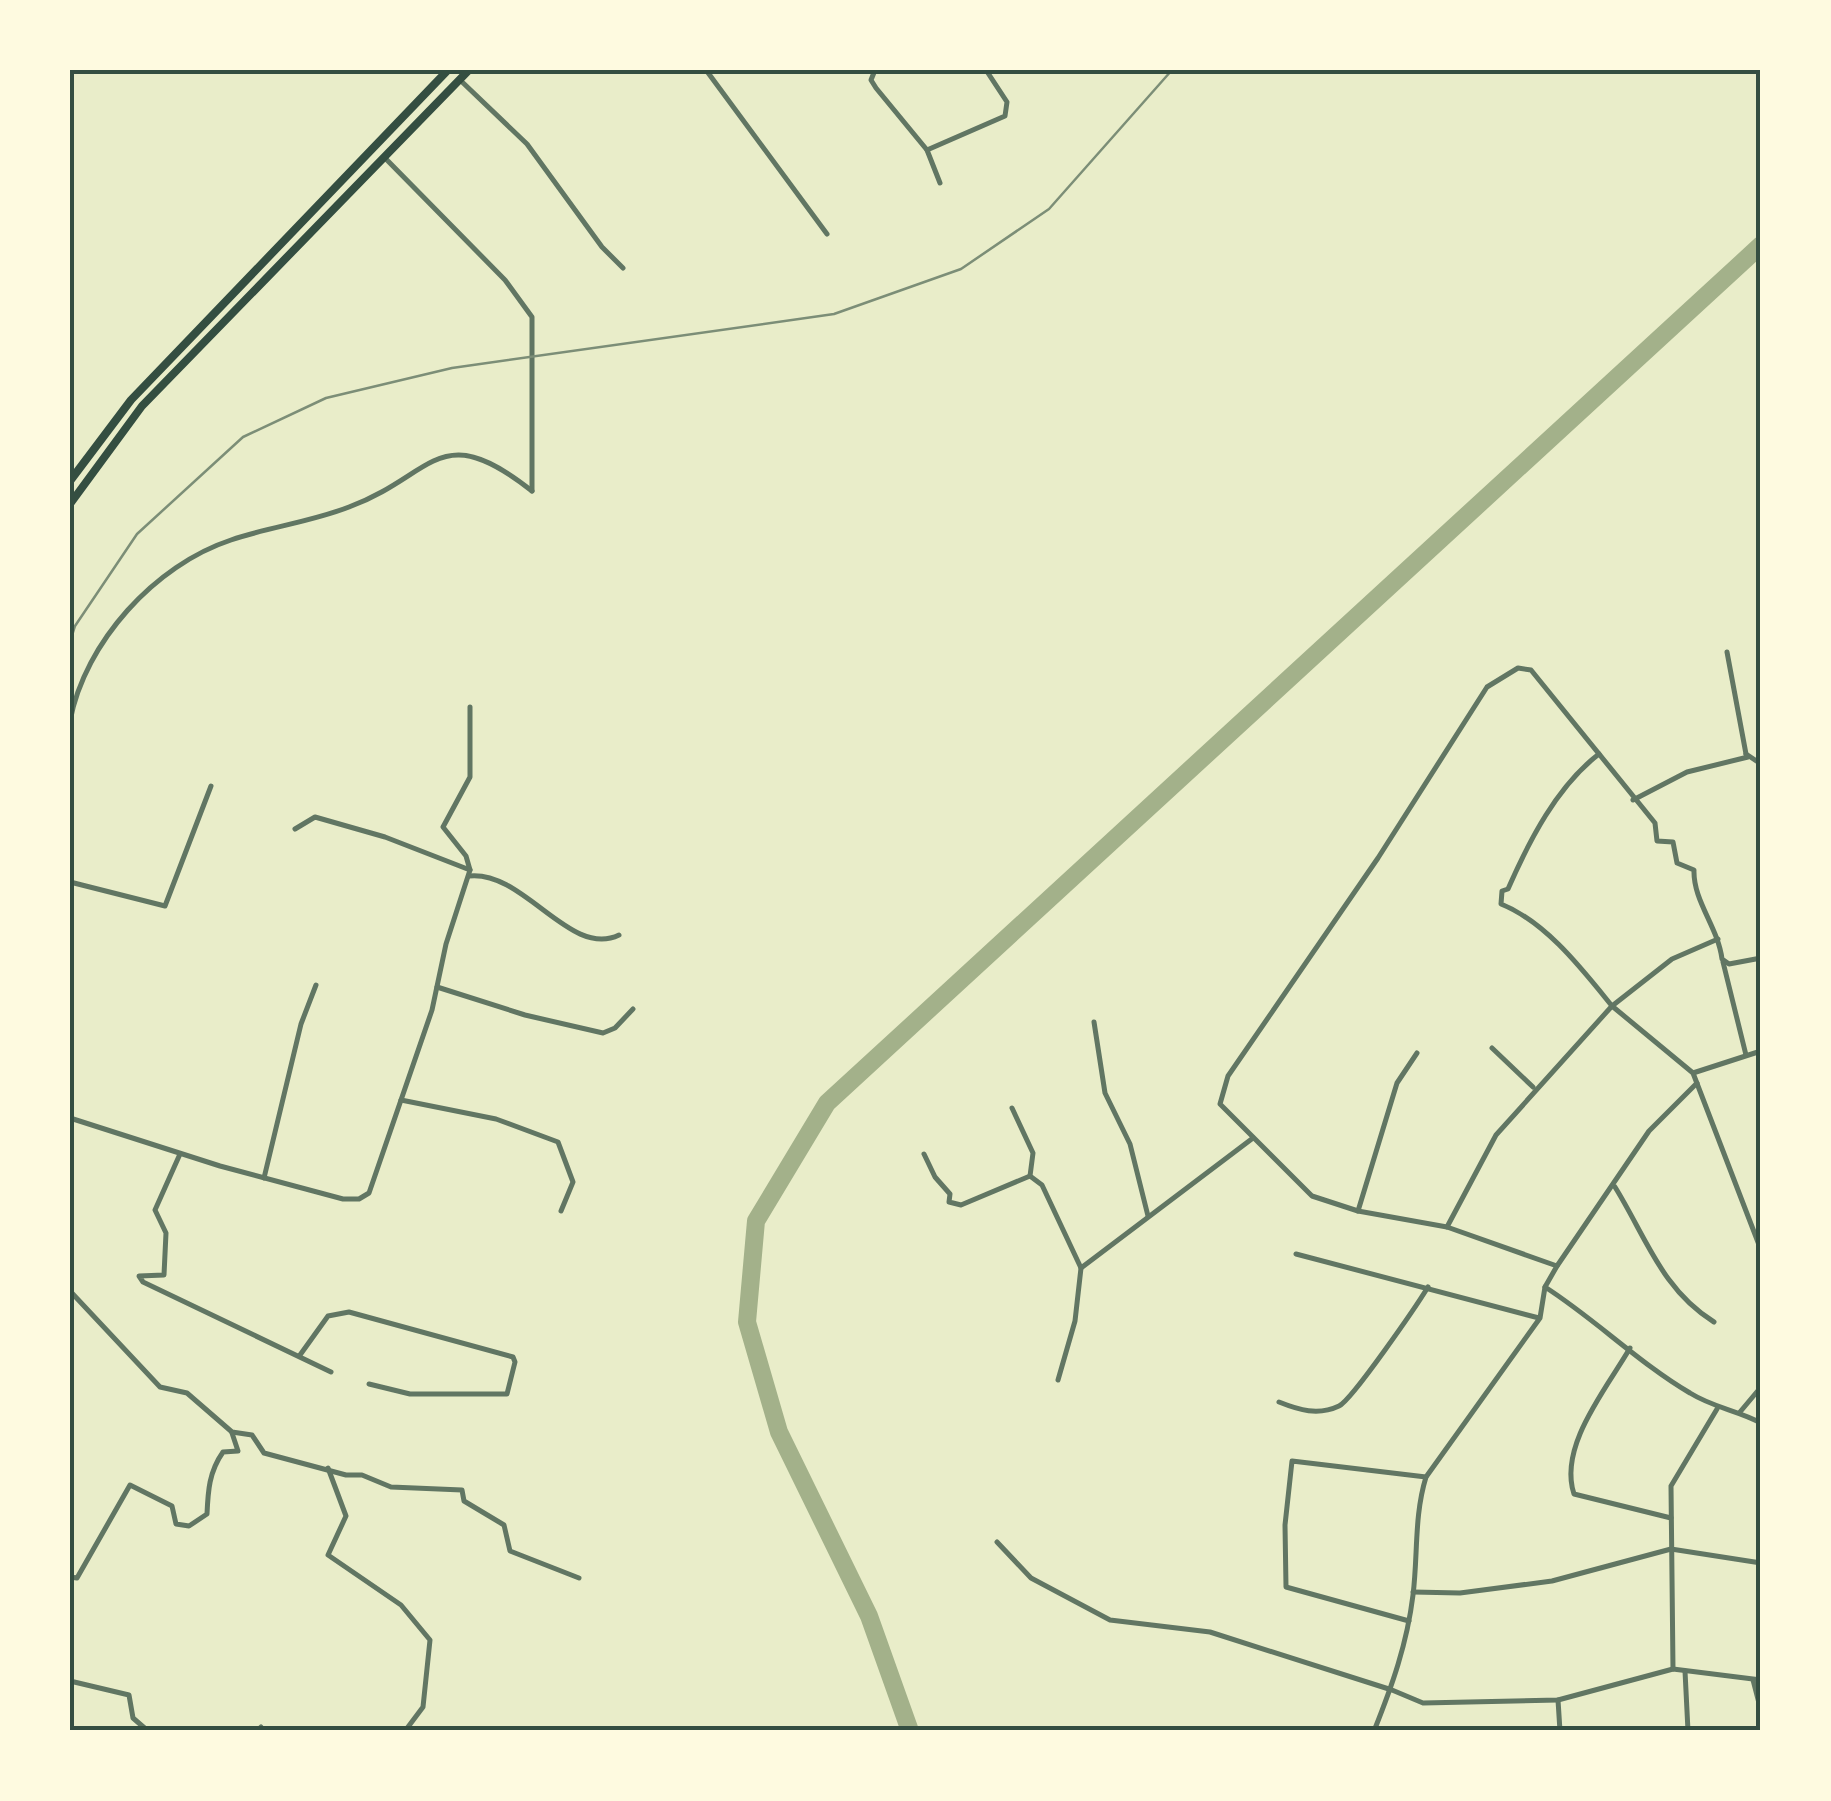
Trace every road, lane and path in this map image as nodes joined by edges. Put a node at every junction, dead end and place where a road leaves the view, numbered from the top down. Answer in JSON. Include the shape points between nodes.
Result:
{"nodes":[{"id":1,"x":448,"y":70,"type":"edge"},
{"id":2,"x":468,"y":70,"type":"edge"},
{"id":3,"x":706,"y":70,"type":"edge"},
{"id":4,"x":875,"y":70,"type":"edge"},
{"id":5,"x":986,"y":70,"type":"edge"},
{"id":6,"x":459,"y":79,"type":"junction"},
{"id":7,"x":927,"y":150,"type":"junction"},
{"id":8,"x":384,"y":155,"type":"junction"},
{"id":9,"x":940,"y":182,"type":"dead end"},
{"id":10,"x":826,"y":234,"type":"dead end"},
{"id":11,"x":623,"y":268,"type":"dead end"},
{"id":12,"x":70,"y":481,"type":"edge"},
{"id":13,"x":70,"y":504,"type":"edge"},
{"id":14,"x":1727,"y":652,"type":"dead end"},
{"id":15,"x":470,"y":707,"type":"dead end"},
{"id":16,"x":70,"y":721,"type":"edge"},
{"id":17,"x":1599,"y":754,"type":"junction"},
{"id":18,"x":1746,"y":754,"type":"junction"},
{"id":19,"x":1761,"y":764,"type":"edge"},
{"id":20,"x":211,"y":786,"type":"dead end"},
{"id":21,"x":1633,"y":800,"type":"junction"},
{"id":22,"x":295,"y":829,"type":"dead end"},
{"id":23,"x":469,"y":873,"type":"junction"},
{"id":24,"x":70,"y":882,"type":"edge"},
{"id":25,"x":618,"y":935,"type":"dead end"},
{"id":26,"x":1718,"y":939,"type":"junction"},
{"id":27,"x":1761,"y":958,"type":"edge"},
{"id":28,"x":1722,"y":959,"type":"junction"},
{"id":29,"x":316,"y":985,"type":"dead end"},
{"id":30,"x":437,"y":986,"type":"junction"},
{"id":31,"x":1612,"y":1006,"type":"junction"},
{"id":32,"x":633,"y":1010,"type":"dead end"},
{"id":33,"x":1094,"y":1022,"type":"dead end"},
{"id":34,"x":1492,"y":1048,"type":"dead end"},
{"id":35,"x":1761,"y":1051,"type":"edge"},
{"id":36,"x":1416,"y":1053,"type":"dead end"},
{"id":37,"x":1746,"y":1056,"type":"junction"},
{"id":38,"x":1692,"y":1074,"type":"junction"},
{"id":39,"x":1697,"y":1083,"type":"junction"},
{"id":40,"x":1534,"y":1088,"type":"junction"},
{"id":41,"x":401,"y":1100,"type":"junction"},
{"id":42,"x":1012,"y":1108,"type":"dead end"},
{"id":43,"x":70,"y":1118,"type":"edge"},
{"id":44,"x":1253,"y":1138,"type":"junction"},
{"id":45,"x":180,"y":1154,"type":"junction"},
{"id":46,"x":924,"y":1154,"type":"dead end"},
{"id":47,"x":1030,"y":1176,"type":"junction"},
{"id":48,"x":264,"y":1178,"type":"junction"},
{"id":49,"x":1614,"y":1188,"type":"junction"},
{"id":50,"x":560,"y":1211,"type":"dead end"},
{"id":51,"x":1358,"y":1211,"type":"junction"},
{"id":52,"x":1148,"y":1216,"type":"junction"},
{"id":53,"x":1447,"y":1227,"type":"junction"},
{"id":54,"x":1761,"y":1250,"type":"edge"},
{"id":55,"x":1296,"y":1254,"type":"dead end"},
{"id":56,"x":1557,"y":1266,"type":"junction"},
{"id":57,"x":1081,"y":1268,"type":"junction"},
{"id":58,"x":1428,"y":1286,"type":"junction"},
{"id":59,"x":1545,"y":1287,"type":"junction"},
{"id":60,"x":70,"y":1291,"type":"edge"},
{"id":61,"x":1540,"y":1318,"type":"junction"},
{"id":62,"x":1714,"y":1322,"type":"dead end"},
{"id":63,"x":1630,"y":1348,"type":"junction"},
{"id":64,"x":300,"y":1355,"type":"junction"},
{"id":65,"x":331,"y":1372,"type":"dead end"},
{"id":66,"x":1058,"y":1380,"type":"dead end"},
{"id":67,"x":369,"y":1384,"type":"dead end"},
{"id":68,"x":1761,"y":1388,"type":"edge"},
{"id":69,"x":1278,"y":1402,"type":"dead end"},
{"id":70,"x":1716,"y":1409,"type":"junction"},
{"id":71,"x":1740,"y":1412,"type":"junction"},
{"id":72,"x":1761,"y":1423,"type":"edge"},
{"id":73,"x":232,"y":1432,"type":"junction"},
{"id":74,"x":328,"y":1468,"type":"junction"},
{"id":75,"x":1426,"y":1477,"type":"junction"},
{"id":76,"x":1671,"y":1518,"type":"junction"},
{"id":77,"x":997,"y":1542,"type":"dead end"},
{"id":78,"x":1671,"y":1549,"type":"junction"},
{"id":79,"x":1761,"y":1563,"type":"edge"},
{"id":80,"x":70,"y":1577,"type":"edge"},
{"id":81,"x":579,"y":1578,"type":"dead end"},
{"id":82,"x":1413,"y":1592,"type":"junction"},
{"id":83,"x":1409,"y":1622,"type":"junction"},
{"id":84,"x":1673,"y":1669,"type":"junction"},
{"id":85,"x":1685,"y":1671,"type":"junction"},
{"id":86,"x":1757,"y":1680,"type":"edge"},
{"id":87,"x":70,"y":1681,"type":"edge"},
{"id":88,"x":1392,"y":1690,"type":"junction"},
{"id":89,"x":1558,"y":1700,"type":"junction"},
{"id":90,"x":1761,"y":1711,"type":"edge"},
{"id":91,"x":148,"y":1731,"type":"edge"},
{"id":92,"x":406,"y":1731,"type":"edge"},
{"id":93,"x":1374,"y":1731,"type":"edge"},
{"id":94,"x":1560,"y":1731,"type":"edge"},
{"id":95,"x":1688,"y":1731,"type":"edge"}],
"edges":[{"from":1,"to":12,"type":"highway","via":[[131,400]]},
{"from":2,"to":6,"type":"highway"},
{"from":3,"to":10,"type":"street"},
{"from":4,"to":7,"type":"street","via":[[876,88]]},
{"from":5,"to":7,"type":"street","via":[[1007,102],[1006,116]]},
{"from":6,"to":8,"type":"highway"},
{"from":6,"to":11,"type":"street","via":[[526,144]]},
{"from":7,"to":9,"type":"street"},
{"from":8,"to":13,"type":"highway","via":[[142,406]]},
{"from":8,"to":16,"type":"street","via":[[532,317],[532,491],[485,457],[461,453],[410,471],[349,508],[227,541],[178,563],[93,653]]},
{"from":14,"to":18,"type":"street"},
{"from":15,"to":23,"type":"street","via":[[470,777],[442,826],[466,856]]},
{"from":17,"to":21,"type":"street"},
{"from":17,"to":31,"type":"street","via":[[1565,787],[1502,891],[1501,904],[1522,912]]},
{"from":17,"to":44,"type":"street","via":[[1531,670],[1518,668],[1487,687],[1228,1076],[1220,1104]]},
{"from":18,"to":19,"type":"street"},
{"from":18,"to":21,"type":"street","via":[[1664,781]]},
{"from":20,"to":24,"type":"street","via":[[164,906]]},
{"from":21,"to":26,"type":"street","via":[[1655,823],[1657,842],[1673,842],[1677,864],[1694,870],[1693,890]]},
{"from":22,"to":23,"type":"street","via":[[315,817]]},
{"from":23,"to":25,"type":"street","via":[[526,895],[586,938]]},
{"from":23,"to":30,"type":"street"},
{"from":26,"to":28,"type":"street"},
{"from":26,"to":31,"type":"street","via":[[1672,959]]},
{"from":27,"to":28,"type":"street","via":[[1728,964]]},
{"from":28,"to":37,"type":"street"},
{"from":29,"to":48,"type":"street"},
{"from":30,"to":32,"type":"street","via":[[603,1033]]},
{"from":30,"to":41,"type":"street"},
{"from":31,"to":38,"type":"street"},
{"from":31,"to":40,"type":"street"},
{"from":33,"to":52,"type":"street","via":[[1105,1093],[1130,1144]]},
{"from":34,"to":40,"type":"street"},
{"from":35,"to":37,"type":"street"},
{"from":36,"to":51,"type":"street","via":[[1396,1083]]},
{"from":37,"to":38,"type":"street"},
{"from":38,"to":39,"type":"street"},
{"from":39,"to":49,"type":"street","via":[[1649,1132]]},
{"from":39,"to":54,"type":"street"},
{"from":40,"to":53,"type":"street","via":[[1496,1135]]},
{"from":41,"to":48,"type":"street","via":[[375,1181],[359,1199]]},
{"from":41,"to":50,"type":"street","via":[[496,1120],[558,1142],[573,1182]]},
{"from":42,"to":47,"type":"street","via":[[1033,1154]]},
{"from":43,"to":45,"type":"street"},
{"from":44,"to":51,"type":"street","via":[[1312,1196]]},
{"from":44,"to":52,"type":"street"},
{"from":45,"to":48,"type":"street"},
{"from":45,"to":64,"type":"street","via":[[155,1210],[166,1232],[164,1275],[140,1276],[158,1292]]},
{"from":46,"to":47,"type":"street","via":[[950,1202],[961,1205]]},
{"from":47,"to":57,"type":"street","via":[[1042,1185]]},
{"from":49,"to":56,"type":"street"},
{"from":49,"to":62,"type":"street","via":[[1671,1287]]},
{"from":51,"to":53,"type":"street"},
{"from":52,"to":57,"type":"street"},
{"from":53,"to":56,"type":"street"},
{"from":55,"to":58,"type":"street"},
{"from":56,"to":59,"type":"street"},
{"from":57,"to":66,"type":"street"},
{"from":58,"to":61,"type":"street"},
{"from":58,"to":69,"type":"street","via":[[1343,1405],[1316,1412]]},
{"from":59,"to":61,"type":"street"},
{"from":59,"to":63,"type":"street"},
{"from":60,"to":73,"type":"street","via":[[149,1378],[187,1394]]},
{"from":61,"to":75,"type":"street"},
{"from":63,"to":70,"type":"street"},
{"from":63,"to":76,"type":"street","via":[[1576,1443],[1568,1477],[1574,1494]]},
{"from":64,"to":65,"type":"street"},
{"from":64,"to":67,"type":"street","via":[[328,1316],[348,1312],[516,1362],[508,1394],[410,1394]]},
{"from":68,"to":71,"type":"street"},
{"from":70,"to":71,"type":"street"},
{"from":70,"to":76,"type":"street","via":[[1672,1486]]},
{"from":71,"to":72,"type":"street"},
{"from":73,"to":74,"type":"street","via":[[252,1435],[264,1453]]},
{"from":73,"to":80,"type":"street","via":[[238,1451],[222,1452],[216,1461],[207,1514],[190,1526],[176,1524],[172,1506],[130,1484],[77,1578]]},
{"from":74,"to":81,"type":"street","via":[[391,1487],[462,1490],[464,1501],[504,1525],[510,1551]]},
{"from":74,"to":92,"type":"street","via":[[346,1516],[328,1555],[416,1619],[432,1646],[423,1707]]},
{"from":75,"to":82,"type":"street","via":[[1418,1502]]},
{"from":75,"to":83,"type":"street","via":[[1292,1462],[1284,1525],[1286,1587]]},
{"from":76,"to":78,"type":"street"},
{"from":77,"to":88,"type":"street","via":[[1030,1578],[1110,1620],[1210,1632]]},
{"from":78,"to":79,"type":"street"},
{"from":78,"to":82,"type":"street","via":[[1552,1580],[1460,1593]]},
{"from":78,"to":84,"type":"street"},
{"from":82,"to":83,"type":"street"},
{"from":83,"to":88,"type":"street"},
{"from":84,"to":85,"type":"street"},
{"from":84,"to":89,"type":"street"},
{"from":85,"to":86,"type":"street"},
{"from":85,"to":95,"type":"street"},
{"from":86,"to":90,"type":"street"},
{"from":87,"to":91,"type":"street","via":[[129,1695],[133,1718]]},
{"from":88,"to":89,"type":"street","via":[[1423,1704]]},
{"from":88,"to":93,"type":"street"},
{"from":89,"to":94,"type":"street"}]}
